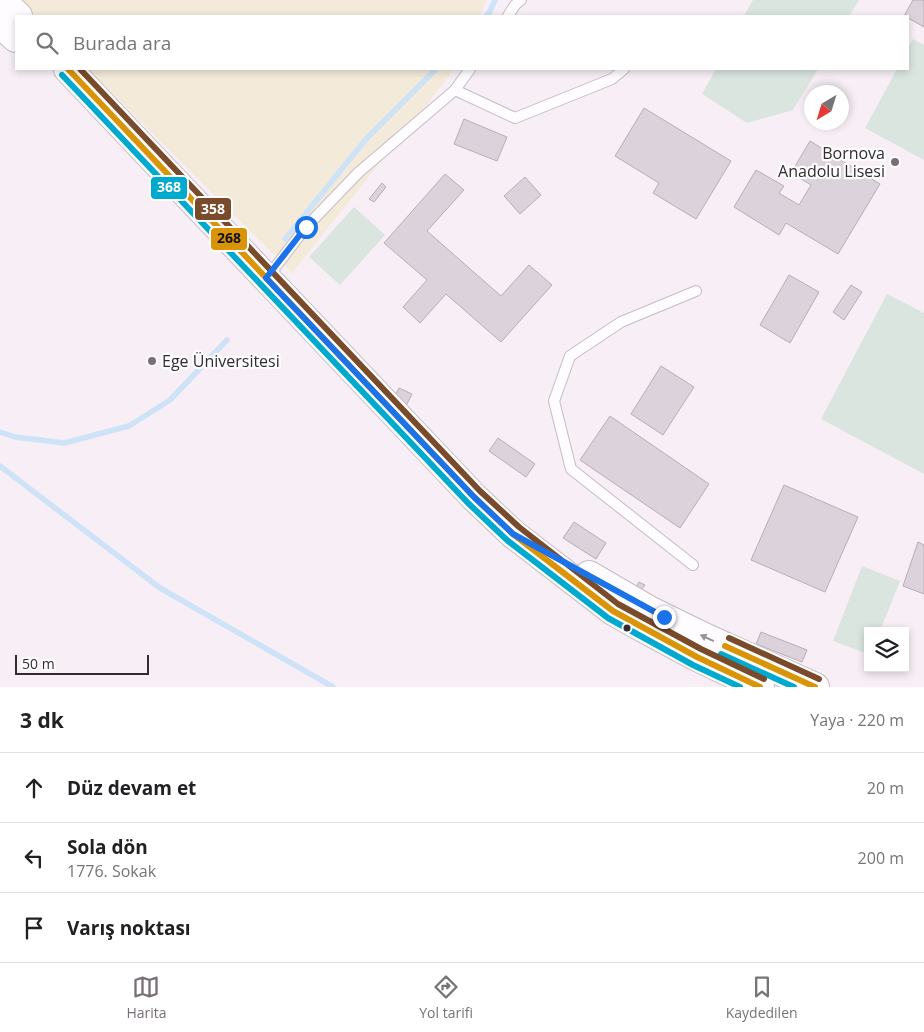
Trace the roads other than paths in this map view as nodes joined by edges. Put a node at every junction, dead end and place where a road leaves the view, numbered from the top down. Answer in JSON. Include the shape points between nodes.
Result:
{"nodes":[{"id":1,"x":1,"y":0,"type":"edge"},
{"id":2,"x":521,"y":0,"type":"edge"},
{"id":3,"x":17,"y":15,"type":"edge"},
{"id":4,"x":509,"y":15,"type":"edge"},
{"id":5,"x":0,"y":24,"type":"edge"},
{"id":6,"x":15,"y":37,"type":"edge"},
{"id":7,"x":48,"y":70,"type":"edge"},
{"id":8,"x":69,"y":70,"type":"edge"},
{"id":9,"x":469,"y":70,"type":"edge"},
{"id":10,"x":623,"y":70,"type":"edge"},
{"id":11,"x":455,"y":90,"type":"junction"},
{"id":12,"x":266,"y":278,"type":"junction"},
{"id":13,"x":696,"y":291,"type":"dead end"},
{"id":14,"x":513,"y":534,"type":"junction"},
{"id":15,"x":693,"y":565,"type":"dead end"},
{"id":16,"x":760,"y":687,"type":"edge"},
{"id":17,"x":815,"y":687,"type":"edge"}],
"edges":[{"from":1,"to":3,"type":"street"},
{"from":2,"to":4,"type":"lane"},
{"from":5,"to":6,"type":"street"},
{"from":7,"to":12,"type":"street","via":[[198,219]]},
{"from":8,"to":12,"type":"street"},
{"from":9,"to":11,"type":"lane"},
{"from":10,"to":11,"type":"lane","via":[[612,79],[515,118]]},
{"from":11,"to":12,"type":"lane","via":[[359,172],[306,227]]},
{"from":12,"to":14,"type":"street"},
{"from":13,"to":15,"type":"lane","via":[[621,322],[570,356],[554,401],[571,469]]},
{"from":14,"to":16,"type":"street","via":[[613,611]]},
{"from":17,"to":14,"type":"street","one_way":true,"via":[[649,610]]}]}
